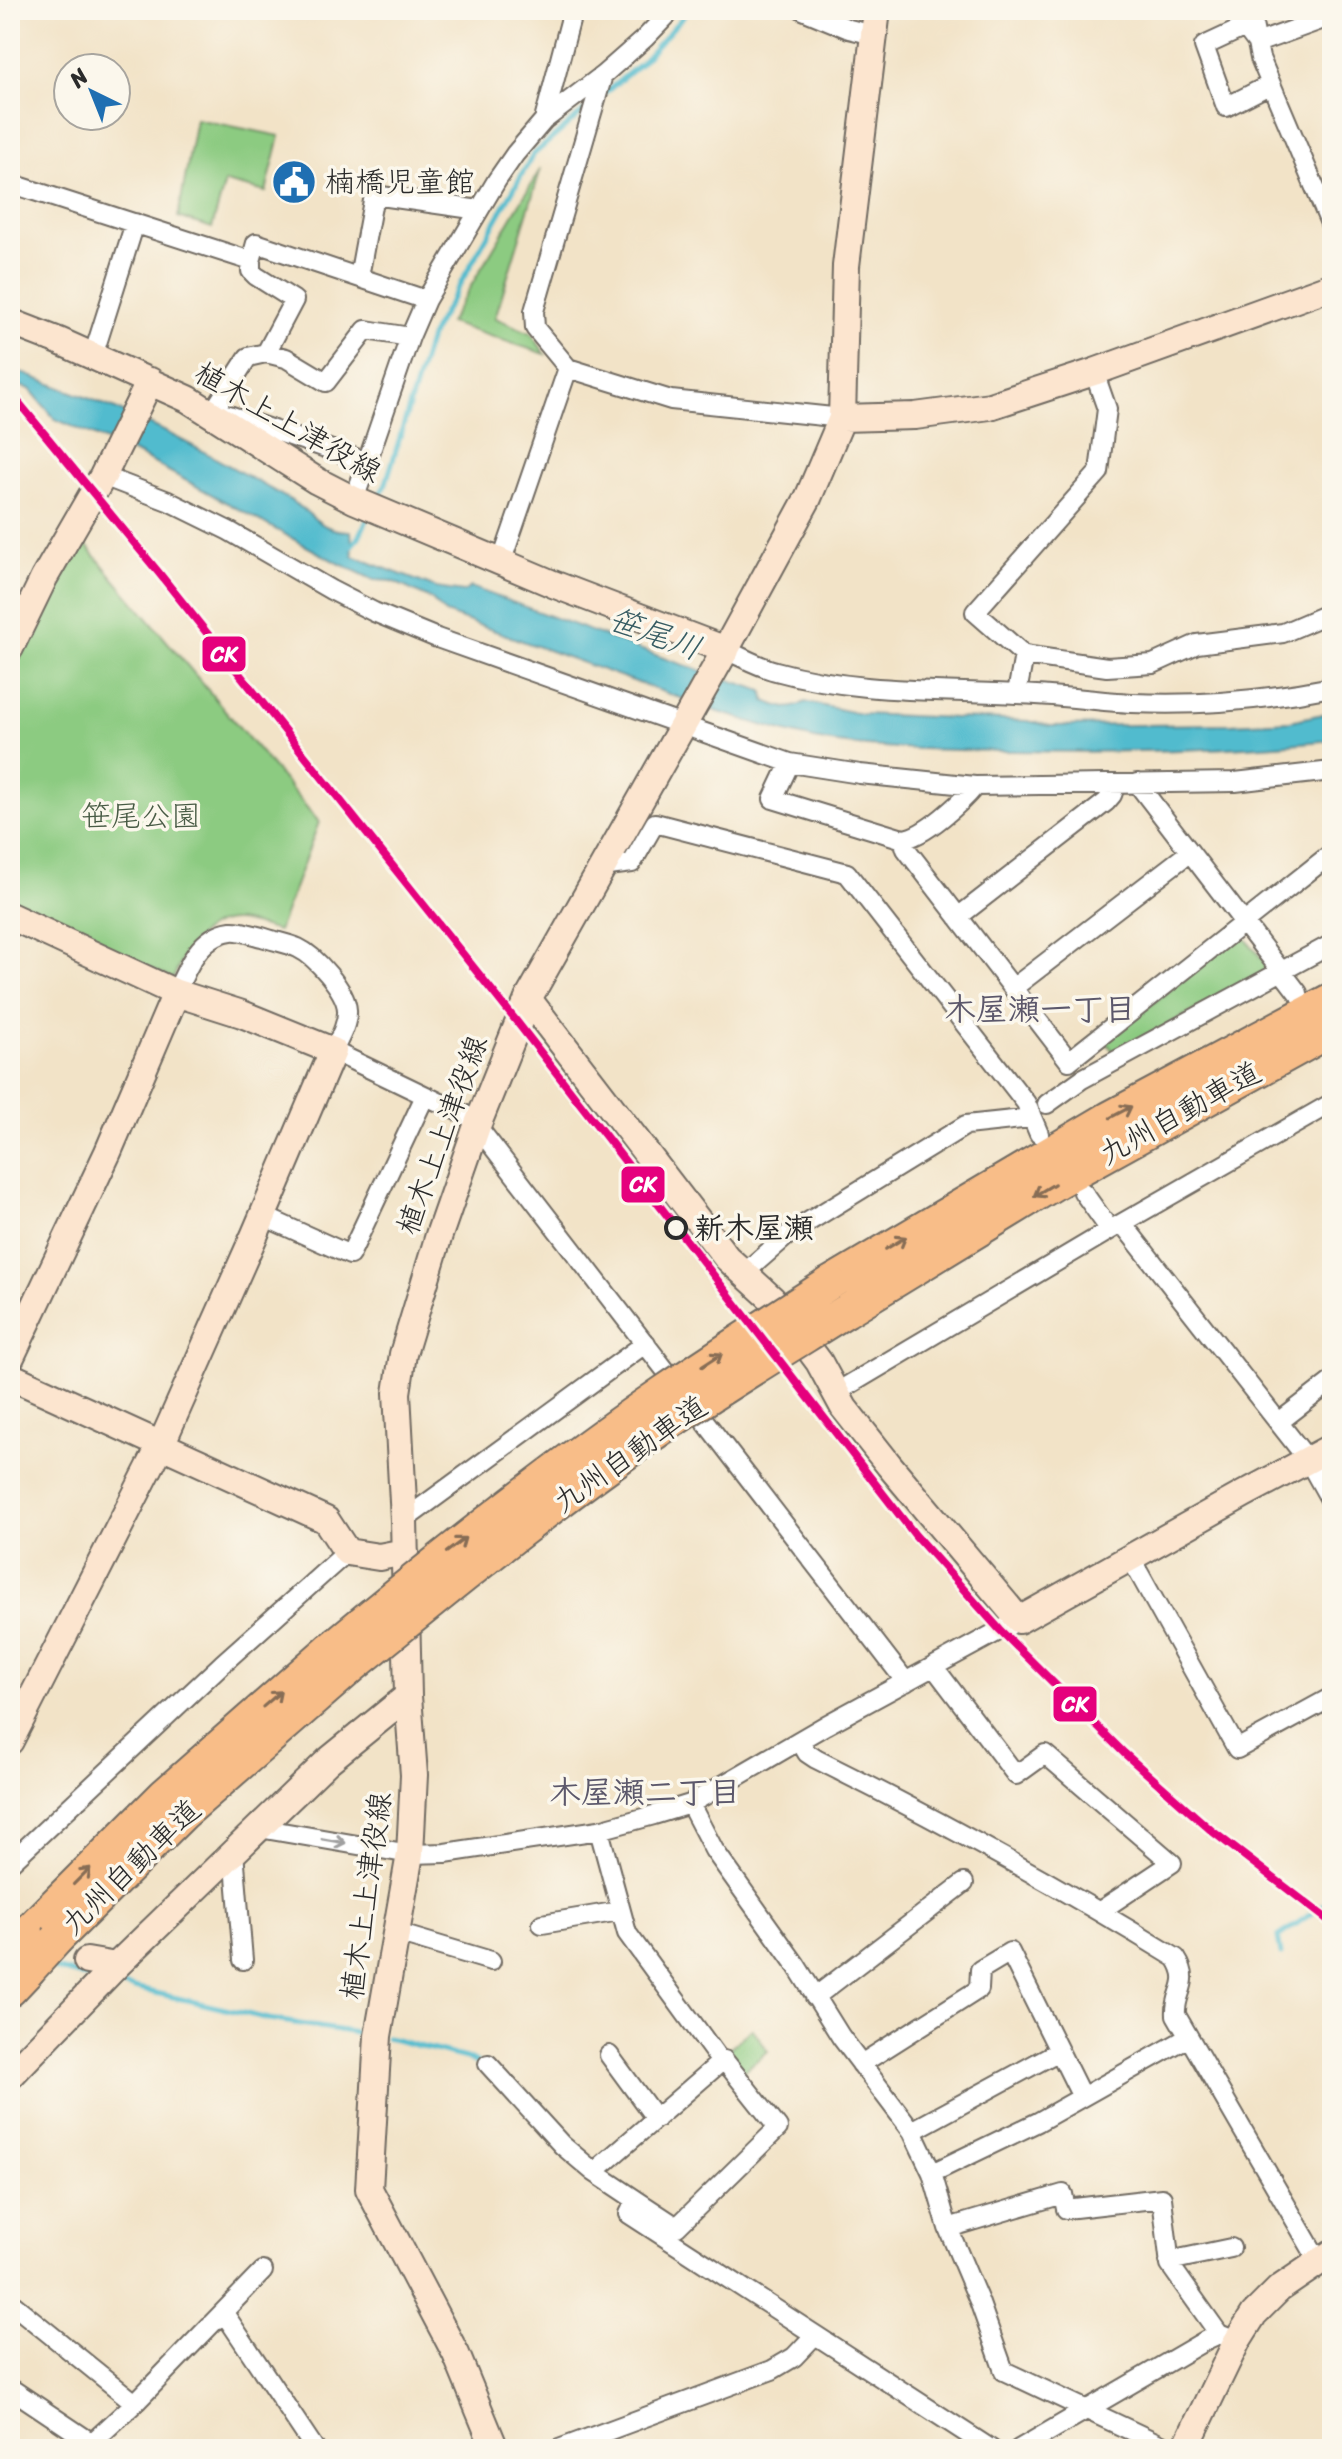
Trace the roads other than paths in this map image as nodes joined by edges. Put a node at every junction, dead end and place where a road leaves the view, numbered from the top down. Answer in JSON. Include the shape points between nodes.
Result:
{"nodes":[{"id":1,"x":573,"y":10,"type":"edge"},
{"id":2,"x":672,"y":10,"type":"edge"},
{"id":3,"x":803,"y":10,"type":"edge"},
{"id":4,"x":1250,"y":10,"type":"edge"},
{"id":5,"x":1332,"y":16,"type":"edge"},
{"id":6,"x":875,"y":22,"type":"edge"},
{"id":7,"x":1257,"y":43,"type":"junction"},
{"id":8,"x":603,"y":75,"type":"junction"},
{"id":9,"x":1271,"y":84,"type":"junction"},
{"id":10,"x":544,"y":120,"type":"junction"},
{"id":11,"x":22,"y":187,"type":"dead end"},
{"id":12,"x":479,"y":210,"type":"junction"},
{"id":13,"x":135,"y":223,"type":"junction"},
{"id":14,"x":1332,"y":228,"type":"edge"},
{"id":15,"x":251,"y":261,"type":"junction"},
{"id":16,"x":359,"y":277,"type":"junction"},
{"id":17,"x":1332,"y":286,"type":"edge"},
{"id":18,"x":426,"y":300,"type":"junction"},
{"id":19,"x":10,"y":322,"type":"edge"},
{"id":20,"x":410,"y":337,"type":"junction"},
{"id":21,"x":266,"y":353,"type":"junction"},
{"id":22,"x":93,"y":356,"type":"junction"},
{"id":23,"x":568,"y":368,"type":"junction"},
{"id":24,"x":1094,"y":372,"type":"junction"},
{"id":25,"x":146,"y":389,"type":"junction"},
{"id":26,"x":205,"y":406,"type":"junction"},
{"id":27,"x":842,"y":418,"type":"junction"},
{"id":28,"x":367,"y":462,"type":"junction"},
{"id":29,"x":104,"y":472,"type":"junction"},
{"id":30,"x":354,"y":500,"type":"junction"},
{"id":31,"x":501,"y":563,"type":"junction"},
{"id":32,"x":1332,"y":612,"type":"edge"},
{"id":33,"x":10,"y":648,"type":"edge"},
{"id":34,"x":723,"y":654,"type":"junction"},
{"id":35,"x":1024,"y":655,"type":"junction"},
{"id":36,"x":1332,"y":687,"type":"edge"},
{"id":37,"x":1017,"y":693,"type":"junction"},
{"id":38,"x":686,"y":720,"type":"junction"},
{"id":39,"x":790,"y":763,"type":"junction"},
{"id":40,"x":1332,"y":771,"type":"edge"},
{"id":41,"x":1137,"y":783,"type":"junction"},
{"id":42,"x":1116,"y":784,"type":"junction"},
{"id":43,"x":975,"y":786,"type":"junction"},
{"id":44,"x":903,"y":839,"type":"junction"},
{"id":45,"x":1190,"y":852,"type":"junction"},
{"id":46,"x":1332,"y":853,"type":"edge"},
{"id":47,"x":601,"y":867,"type":"junction"},
{"id":48,"x":10,"y":916,"type":"edge"},
{"id":49,"x":958,"y":917,"type":"junction"},
{"id":50,"x":1245,"y":922,"type":"junction"},
{"id":51,"x":1332,"y":944,"type":"edge"},
{"id":52,"x":1283,"y":972,"type":"junction"},
{"id":53,"x":1013,"y":988,"type":"junction"},
{"id":54,"x":176,"y":993,"type":"junction"},
{"id":55,"x":1298,"y":993,"type":"dead end"},
{"id":56,"x":528,"y":999,"type":"junction"},
{"id":57,"x":1332,"y":999,"type":"edge"},
{"id":58,"x":1332,"y":1030,"type":"edge"},
{"id":59,"x":333,"y":1051,"type":"junction"},
{"id":60,"x":1069,"y":1061,"type":"junction"},
{"id":61,"x":1082,"y":1079,"type":"junction"},
{"id":62,"x":425,"y":1096,"type":"junction"},
{"id":63,"x":1332,"y":1103,"type":"edge"},
{"id":64,"x":1047,"y":1104,"type":"dead end"},
{"id":65,"x":477,"y":1124,"type":"junction"},
{"id":66,"x":1083,"y":1192,"type":"dead end"},
{"id":67,"x":263,"y":1216,"type":"junction"},
{"id":68,"x":1116,"y":1227,"type":"junction"},
{"id":69,"x":743,"y":1274,"type":"junction"},
{"id":70,"x":646,"y":1343,"type":"junction"},
{"id":71,"x":10,"y":1359,"type":"edge"},
{"id":72,"x":10,"y":1376,"type":"edge"},
{"id":73,"x":1332,"y":1381,"type":"edge"},
{"id":74,"x":837,"y":1392,"type":"junction"},
{"id":75,"x":1279,"y":1422,"type":"junction"},
{"id":76,"x":161,"y":1445,"type":"junction"},
{"id":77,"x":1332,"y":1447,"type":"edge"},
{"id":78,"x":1308,"y":1460,"type":"junction"},
{"id":79,"x":1332,"y":1503,"type":"edge"},
{"id":80,"x":404,"y":1520,"type":"junction"},
{"id":81,"x":347,"y":1552,"type":"junction"},
{"id":82,"x":405,"y":1552,"type":"junction"},
{"id":83,"x":1130,"y":1557,"type":"junction"},
{"id":84,"x":1019,"y":1620,"type":"junction"},
{"id":85,"x":339,"y":1659,"type":"junction"},
{"id":86,"x":934,"y":1667,"type":"junction"},
{"id":87,"x":906,"y":1682,"type":"junction"},
{"id":88,"x":408,"y":1696,"type":"junction"},
{"id":89,"x":1332,"y":1697,"type":"edge"},
{"id":90,"x":10,"y":1741,"type":"edge"},
{"id":91,"x":800,"y":1741,"type":"junction"},
{"id":92,"x":690,"y":1804,"type":"junction"},
{"id":93,"x":259,"y":1828,"type":"junction"},
{"id":94,"x":599,"y":1830,"type":"junction"},
{"id":95,"x":234,"y":1852,"type":"junction"},
{"id":96,"x":410,"y":1854,"type":"junction"},
{"id":97,"x":10,"y":1863,"type":"edge"},
{"id":98,"x":964,"y":1883,"type":"dead end"},
{"id":99,"x":620,"y":1911,"type":"junction"},
{"id":100,"x":1100,"y":1911,"type":"junction"},
{"id":101,"x":542,"y":1924,"type":"dead end"},
{"id":102,"x":397,"y":1933,"type":"junction"},
{"id":103,"x":26,"y":1956,"type":"edge"},
{"id":104,"x":243,"y":1960,"type":"dead end"},
{"id":105,"x":491,"y":1961,"type":"dead end"},
{"id":106,"x":815,"y":1997,"type":"junction"},
{"id":107,"x":1187,"y":2038,"type":"junction"},
{"id":108,"x":1059,"y":2051,"type":"junction"},
{"id":109,"x":609,"y":2055,"type":"dead end"},
{"id":110,"x":721,"y":2062,"type":"junction"},
{"id":111,"x":488,"y":2064,"type":"dead end"},
{"id":112,"x":861,"y":2064,"type":"junction"},
{"id":113,"x":10,"y":2076,"type":"edge"},
{"id":114,"x":1082,"y":2097,"type":"junction"},
{"id":115,"x":656,"y":2119,"type":"junction"},
{"id":116,"x":912,"y":2131,"type":"junction"},
{"id":117,"x":594,"y":2172,"type":"junction"},
{"id":118,"x":932,"y":2173,"type":"junction"},
{"id":119,"x":633,"y":2205,"type":"junction"},
{"id":120,"x":948,"y":2228,"type":"junction"},
{"id":121,"x":1231,"y":2248,"type":"dead end"},
{"id":122,"x":1325,"y":2256,"type":"edge"},
{"id":123,"x":1169,"y":2261,"type":"junction"},
{"id":124,"x":263,"y":2271,"type":"dead end"},
{"id":125,"x":10,"y":2302,"type":"edge"},
{"id":126,"x":224,"y":2313,"type":"junction"},
{"id":127,"x":814,"y":2336,"type":"junction"},
{"id":128,"x":1228,"y":2338,"type":"junction"},
{"id":129,"x":10,"y":2388,"type":"edge"},
{"id":130,"x":135,"y":2403,"type":"junction"},
{"id":131,"x":1084,"y":2410,"type":"junction"},
{"id":132,"x":91,"y":2447,"type":"edge"},
{"id":133,"x":315,"y":2449,"type":"edge"},
{"id":134,"x":495,"y":2449,"type":"edge"},
{"id":135,"x":559,"y":2449,"type":"edge"},
{"id":136,"x":991,"y":2449,"type":"edge"},
{"id":137,"x":1019,"y":2449,"type":"edge"},
{"id":138,"x":1170,"y":2449,"type":"edge"},
{"id":139,"x":1185,"y":2449,"type":"edge"}],
"edges":[{"from":1,"to":10,"type":"street"},
{"from":2,"to":8,"type":"street"},
{"from":3,"to":6,"type":"street","via":[[849,29]]},
{"from":4,"to":7,"type":"street"},
{"from":5,"to":7,"type":"street"},
{"from":6,"to":27,"type":"street","via":[[846,266]]},
{"from":7,"to":9,"type":"street"},
{"from":7,"to":9,"type":"street","via":[[1245,27],[1204,46],[1226,107]]},
{"from":8,"to":10,"type":"street"},
{"from":8,"to":23,"type":"street","via":[[534,311],[535,328]]},
{"from":9,"to":14,"type":"street"},
{"from":10,"to":12,"type":"street"},
{"from":11,"to":13,"type":"street"},
{"from":12,"to":16,"type":"street","via":[[374,195]]},
{"from":12,"to":18,"type":"street"},
{"from":13,"to":15,"type":"street"},
{"from":13,"to":22,"type":"street"},
{"from":15,"to":16,"type":"street","via":[[256,243]]},
{"from":15,"to":21,"type":"street","via":[[256,276],[294,300]]},
{"from":16,"to":18,"type":"street"},
{"from":17,"to":24,"type":"street"},
{"from":18,"to":20,"type":"street"},
{"from":19,"to":22,"type":"street","name":"植木上上津役線"},
{"from":20,"to":21,"type":"street","via":[[366,330],[326,382],[286,358]]},
{"from":20,"to":28,"type":"street"},
{"from":21,"to":26,"type":"street","via":[[248,357]]},
{"from":22,"to":25,"type":"street","name":"植木上上津役線"},
{"from":23,"to":27,"type":"street","via":[[671,400]]},
{"from":23,"to":31,"type":"street"},
{"from":24,"to":27,"type":"street","via":[[990,406]]},
{"from":24,"to":35,"type":"street","via":[[1107,409],[1099,472],[975,612]]},
{"from":25,"to":26,"type":"street","name":"植木上上津役線"},
{"from":25,"to":29,"type":"street"},
{"from":26,"to":28,"type":"street"},
{"from":26,"to":30,"type":"street","name":"植木上上津役線"},
{"from":27,"to":34,"type":"street","via":[[808,498]]},
{"from":28,"to":30,"type":"street"},
{"from":29,"to":33,"type":"street"},
{"from":29,"to":38,"type":"street","via":[[229,531],[374,612]]},
{"from":30,"to":31,"type":"street","name":"植木上上津役線"},
{"from":31,"to":34,"type":"street","name":"植木上上津役線"},
{"from":32,"to":35,"type":"street","via":[[1283,633],[1197,644],[1153,664],[1107,667]]},
{"from":34,"to":37,"type":"street","via":[[774,671],[834,682]]},
{"from":34,"to":38,"type":"street","name":"植木上上津役線"},
{"from":35,"to":37,"type":"street"},
{"from":36,"to":37,"type":"street","via":[[1215,701],[1134,703]]},
{"from":38,"to":39,"type":"street"},
{"from":38,"to":47,"type":"street","name":"植木上上津役線"},
{"from":39,"to":43,"type":"street"},
{"from":39,"to":44,"type":"street","via":[[773,799]]},
{"from":40,"to":41,"type":"street","via":[[1235,782]]},
{"from":41,"to":42,"type":"street"},
{"from":41,"to":45,"type":"street"},
{"from":42,"to":43,"type":"street"},
{"from":42,"to":49,"type":"street","via":[[1106,802]]},
{"from":43,"to":44,"type":"street","via":[[914,838]]},
{"from":44,"to":49,"type":"street"},
{"from":45,"to":50,"type":"street"},
{"from":45,"to":53,"type":"street"},
{"from":46,"to":50,"type":"street"},
{"from":47,"to":56,"type":"street","name":"植木上上津役線"},
{"from":47,"to":69,"type":"street","via":[[632,863],[655,823],[847,873],[1026,1103],[1035,1126],[966,1125],[790,1233]]},
{"from":48,"to":54,"type":"street"},
{"from":49,"to":53,"type":"street"},
{"from":50,"to":52,"type":"street"},
{"from":50,"to":60,"type":"street"},
{"from":51,"to":52,"type":"street"},
{"from":52,"to":55,"type":"street"},
{"from":52,"to":61,"type":"street"},
{"from":53,"to":60,"type":"street"},
{"from":54,"to":59,"type":"street"},
{"from":54,"to":59,"type":"street","via":[[190,960],[210,940],[231,931],[298,948],[329,975],[347,1009]]},
{"from":54,"to":71,"type":"street"},
{"from":56,"to":65,"type":"street","name":"植木上上津役線"},
{"from":56,"to":69,"type":"street"},
{"from":85,"to":57,"type":"highway","name":"九州自動車道","one_way":true,"bridge":true,"via":[[435,1561],[662,1393],[830,1283],[1109,1118]]},
{"from":58,"to":85,"type":"highway","name":"九州自動車道","one_way":true,"bridge":true,"via":[[1057,1182],[677,1417],[456,1581]]},
{"from":59,"to":62,"type":"street"},
{"from":59,"to":67,"type":"street"},
{"from":60,"to":61,"type":"street"},
{"from":61,"to":64,"type":"street"},
{"from":62,"to":65,"type":"street"},
{"from":62,"to":67,"type":"street","via":[[350,1255]]},
{"from":63,"to":68,"type":"street"},
{"from":65,"to":70,"type":"street"},
{"from":65,"to":80,"type":"street","name":"植木上上津役線","via":[[403,1354],[397,1393]]},
{"from":66,"to":68,"type":"street"},
{"from":67,"to":76,"type":"street"},
{"from":68,"to":74,"type":"street"},
{"from":68,"to":75,"type":"street"},
{"from":69,"to":74,"type":"street","via":[[772,1299]]},
{"from":70,"to":80,"type":"street"},
{"from":70,"to":87,"type":"street"},
{"from":72,"to":76,"type":"street"},
{"from":73,"to":75,"type":"street"},
{"from":74,"to":84,"type":"street","via":[[889,1465]]},
{"from":75,"to":78,"type":"street"},
{"from":76,"to":81,"type":"street","via":[[326,1520]]},
{"from":76,"to":90,"type":"street"},
{"from":77,"to":78,"type":"street"},
{"from":78,"to":79,"type":"street"},
{"from":78,"to":83,"type":"street"},
{"from":80,"to":82,"type":"street","name":"植木上上津役線"},
{"from":81,"to":82,"type":"street","via":[[379,1557]]},
{"from":81,"to":97,"type":"street"},
{"from":82,"to":88,"type":"street","name":"植木上上津役線"},
{"from":83,"to":84,"type":"street"},
{"from":83,"to":89,"type":"street","via":[[1237,1749]]},
{"from":84,"to":86,"type":"street"},
{"from":85,"to":103,"type":"highway","name":"九州自動車道","via":[[183,1814]]},
{"from":86,"to":87,"type":"street"},
{"from":86,"to":100,"type":"street","via":[[1016,1775],[1045,1754],[1172,1863]]},
{"from":87,"to":91,"type":"street"},
{"from":88,"to":93,"type":"street","via":[[328,1761]]},
{"from":88,"to":96,"type":"street","name":"植木上上津役線","via":[[414,1775]]},
{"from":91,"to":92,"type":"street"},
{"from":91,"to":100,"type":"street","via":[[816,1759]]},
{"from":92,"to":94,"type":"street"},
{"from":92,"to":106,"type":"street","via":[[714,1850]]},
{"from":93,"to":95,"type":"street"},
{"from":93,"to":96,"type":"street","one_way":true},
{"from":94,"to":96,"type":"street"},
{"from":94,"to":99,"type":"street"},
{"from":95,"to":104,"type":"street"},
{"from":95,"to":113,"type":"street","via":[[102,1972]]},
{"from":96,"to":102,"type":"street","name":"植木上上津役線"},
{"from":98,"to":106,"type":"street"},
{"from":99,"to":101,"type":"street"},
{"from":99,"to":110,"type":"street","via":[[627,1933]]},
{"from":100,"to":107,"type":"street","via":[[1176,1958],[1185,1978],[1176,2015]]},
{"from":102,"to":105,"type":"street"},
{"from":102,"to":134,"type":"street","name":"植木上上津役線","via":[[378,2037],[369,2189],[456,2354]]},
{"from":106,"to":112,"type":"street"},
{"from":107,"to":114,"type":"street"},
{"from":107,"to":122,"type":"street"},
{"from":108,"to":112,"type":"street","via":[[1010,1952],[980,1970],[979,1989]]},
{"from":108,"to":114,"type":"street"},
{"from":108,"to":116,"type":"street"},
{"from":109,"to":115,"type":"street"},
{"from":110,"to":115,"type":"street"},
{"from":110,"to":119,"type":"street","via":[[778,2128],[677,2227]]},
{"from":111,"to":117,"type":"street"},
{"from":112,"to":116,"type":"street"},
{"from":114,"to":118,"type":"street"},
{"from":115,"to":117,"type":"street"},
{"from":116,"to":118,"type":"street"},
{"from":117,"to":119,"type":"street"},
{"from":118,"to":120,"type":"street"},
{"from":119,"to":127,"type":"street","via":[[629,2214]]},
{"from":120,"to":123,"type":"street","via":[[1063,2194],[1066,2209],[1162,2198]]},
{"from":120,"to":131,"type":"street","via":[[1004,2371]]},
{"from":121,"to":123,"type":"street"},
{"from":122,"to":128,"type":"street","via":[[1279,2289]]},
{"from":123,"to":128,"type":"street"},
{"from":124,"to":126,"type":"street"},
{"from":125,"to":130,"type":"street"},
{"from":126,"to":130,"type":"street"},
{"from":126,"to":133,"type":"street"},
{"from":127,"to":135,"type":"street","via":[[772,2370]]},
{"from":127,"to":136,"type":"street"},
{"from":128,"to":131,"type":"street"},
{"from":128,"to":139,"type":"street"},
{"from":129,"to":132,"type":"street"},
{"from":130,"to":132,"type":"street"},
{"from":131,"to":137,"type":"street"},
{"from":131,"to":138,"type":"street"}]}
